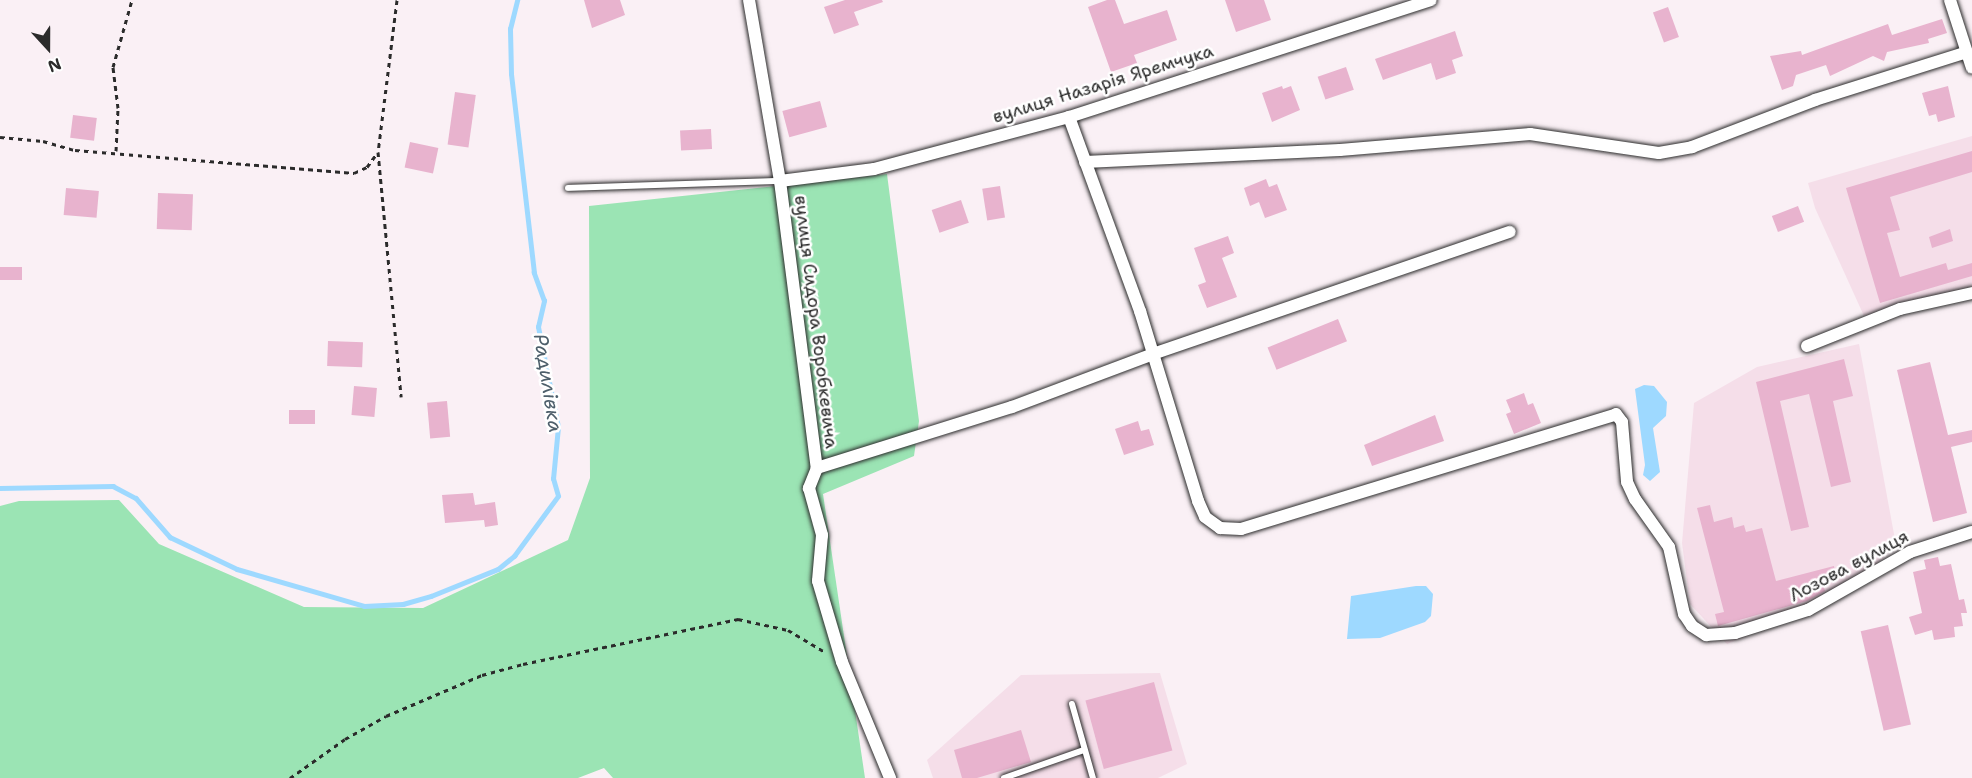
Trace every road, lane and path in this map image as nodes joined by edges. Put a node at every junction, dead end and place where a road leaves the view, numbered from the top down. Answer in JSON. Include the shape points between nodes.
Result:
{"nodes":[{"id":1,"x":132,"y":0,"type":"edge"},
{"id":2,"x":397,"y":0,"type":"edge"},
{"id":3,"x":749,"y":0,"type":"edge"},
{"id":4,"x":1431,"y":0,"type":"edge"},
{"id":5,"x":1950,"y":0,"type":"edge"},
{"id":6,"x":1967,"y":52,"type":"junction"},
{"id":7,"x":1972,"y":68,"type":"edge"},
{"id":8,"x":1069,"y":117,"type":"junction"},
{"id":9,"x":0,"y":137,"type":"edge"},
{"id":10,"x":116,"y":151,"type":"junction"},
{"id":11,"x":378,"y":152,"type":"junction"},
{"id":12,"x":1085,"y":162,"type":"junction"},
{"id":13,"x":780,"y":181,"type":"junction"},
{"id":14,"x":568,"y":188,"type":"dead end"},
{"id":15,"x":1510,"y":232,"type":"dead end"},
{"id":16,"x":1972,"y":293,"type":"edge"},
{"id":17,"x":1807,"y":346,"type":"dead end"},
{"id":18,"x":1153,"y":354,"type":"junction"},
{"id":19,"x":401,"y":397,"type":"dead end"},
{"id":20,"x":816,"y":468,"type":"junction"},
{"id":21,"x":1972,"y":532,"type":"edge"},
{"id":22,"x":843,"y":662,"type":"junction"},
{"id":23,"x":1072,"y":704,"type":"dead end"},
{"id":24,"x":1084,"y":750,"type":"junction"},
{"id":25,"x":290,"y":778,"type":"edge"},
{"id":26,"x":890,"y":778,"type":"edge"},
{"id":27,"x":1004,"y":778,"type":"edge"},
{"id":28,"x":1093,"y":778,"type":"edge"}],
"edges":[{"from":1,"to":10,"type":"path","via":[[113,67],[118,108]]},
{"from":2,"to":11,"type":"path"},
{"from":3,"to":13,"type":"street","name":"вулиця Сидора Воробкевича"},
{"from":4,"to":8,"type":"street","name":"вулиця Назарія Яремчука"},
{"from":5,"to":6,"type":"street"},
{"from":6,"to":7,"type":"street"},
{"from":6,"to":12,"type":"street","via":[[1815,100],[1692,147],[1659,153],[1530,134],[1340,150]]},
{"from":8,"to":12,"type":"street"},
{"from":8,"to":13,"type":"street","name":"вулиця Назарія Яремчука","via":[[874,169]]},
{"from":9,"to":10,"type":"path","via":[[43,141],[75,150]]},
{"from":10,"to":11,"type":"path","via":[[354,173],[367,167]]},
{"from":11,"to":19,"type":"path"},
{"from":12,"to":18,"type":"street"},
{"from":13,"to":14,"type":"lane"},
{"from":13,"to":20,"type":"street","name":"вулиця Сидора Воробкевича"},
{"from":15,"to":18,"type":"street"},
{"from":16,"to":17,"type":"street","via":[[1887,313]]},
{"from":18,"to":20,"type":"street","via":[[1012,407]]},
{"from":18,"to":21,"type":"street","name":"Лозова вулиця","via":[[1198,501],[1206,517],[1220,528],[1241,530],[1616,414],[1623,422],[1628,482],[1635,500],[1669,547],[1684,614],[1692,626],[1706,635],[1735,633],[1789,618],[1910,552]]},
{"from":20,"to":22,"type":"street","name":"вулиця Сидора Воробкевича","via":[[809,488],[822,535],[818,581]]},
{"from":22,"to":25,"type":"path","via":[[788,630],[738,619],[711,622],[482,675],[386,716]]},
{"from":22,"to":26,"type":"street","name":"вулиця Сидора Воробкевича"},
{"from":23,"to":24,"type":"lane"},
{"from":24,"to":27,"type":"lane"},
{"from":24,"to":28,"type":"lane"}]}
